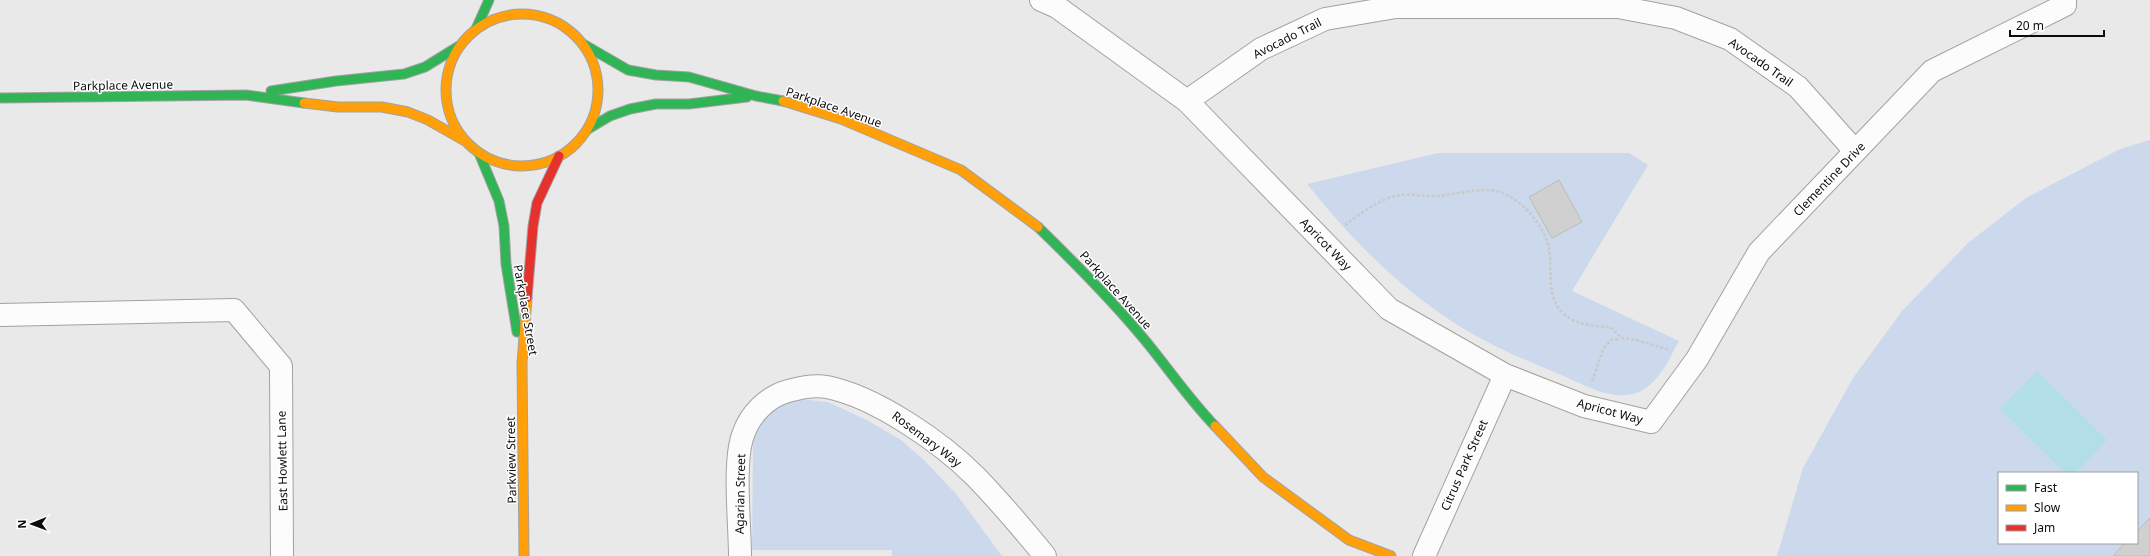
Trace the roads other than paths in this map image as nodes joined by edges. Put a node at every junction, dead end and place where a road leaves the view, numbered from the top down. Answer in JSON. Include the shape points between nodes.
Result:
{"nodes":[{"id":1,"x":489,"y":0,"type":"edge"},
{"id":2,"x":1041,"y":0,"type":"edge"},
{"id":3,"x":2065,"y":0,"type":"edge"},
{"id":4,"x":552,"y":11,"type":"dead end"},
{"id":5,"x":566,"y":28,"type":"junction"},
{"id":6,"x":476,"y":29,"type":"junction"},
{"id":7,"x":583,"y":44,"type":"junction"},
{"id":8,"x":460,"y":46,"type":"junction"},
{"id":9,"x":246,"y":95,"type":"junction"},
{"id":10,"x":756,"y":96,"type":"junction"},
{"id":11,"x":0,"y":98,"type":"edge"},
{"id":12,"x":1187,"y":101,"type":"junction"},
{"id":13,"x":588,"y":129,"type":"junction"},
{"id":14,"x":466,"y":142,"type":"junction"},
{"id":15,"x":1855,"y":151,"type":"junction"},
{"id":16,"x":479,"y":153,"type":"junction"},
{"id":17,"x":559,"y":156,"type":"junction"},
{"id":18,"x":0,"y":315,"type":"edge"},
{"id":19,"x":522,"y":363,"type":"junction"},
{"id":20,"x":1505,"y":375,"type":"junction"},
{"id":21,"x":774,"y":395,"type":"joint"},
{"id":22,"x":1651,"y":422,"type":"joint"},
{"id":23,"x":282,"y":556,"type":"edge"},
{"id":24,"x":524,"y":556,"type":"edge"},
{"id":25,"x":740,"y":556,"type":"edge"},
{"id":26,"x":1046,"y":556,"type":"edge"},
{"id":27,"x":1391,"y":556,"type":"edge"},
{"id":28,"x":1424,"y":556,"type":"edge"}],
"edges":[{"from":1,"to":6,"type":"street"},
{"from":2,"to":12,"type":"street","name":"Apricot Way","via":[[1057,7]]},
{"from":3,"to":15,"type":"street","name":"Clementine Drive","via":[[2065,4],[1932,71]]},
{"from":4,"to":5,"type":"street"},
{"from":5,"to":6,"type":"street","via":[[544,17],[520,14],[497,18]]},
{"from":5,"to":7,"type":"street"},
{"from":6,"to":8,"type":"street"},
{"from":7,"to":10,"type":"street","name":"Parkplace Avenue","via":[[628,70],[689,77]]},
{"from":7,"to":13,"type":"street","via":[[593,64],[598,86],[596,108]]},
{"from":8,"to":9,"type":"street","name":"Parkplace Avenue","via":[[425,67],[404,74],[336,81]]},
{"from":8,"to":14,"type":"street","via":[[450,65],[446,92],[454,125]]},
{"from":9,"to":11,"type":"street","name":"Parkplace Avenue"},
{"from":9,"to":14,"type":"street","name":"Parkplace Avenue","via":[[338,107],[382,107],[408,112],[428,120]]},
{"from":10,"to":13,"type":"street","name":"Parkplace Avenue","via":[[689,104],[656,104],[630,109],[610,116]]},
{"from":10,"to":27,"type":"street","name":"Parkplace Avenue","via":[[791,102],[841,119],[961,170],[1034,223],[1098,285],[1200,411],[1263,477],[1349,540]]},
{"from":12,"to":15,"type":"street","name":"Avocado Trail","via":[[1261,49],[1325,19],[1396,7],[1618,7],[1676,18],[1730,39],[1798,88]]},
{"from":12,"to":20,"type":"street","name":"Apricot Way","via":[[1389,309]]},
{"from":13,"to":17,"type":"street","via":[[575,144]]},
{"from":14,"to":16,"type":"street"},
{"from":15,"to":22,"type":"street","name":"Clementine Drive","via":[[1759,252],[1697,359]]},
{"from":16,"to":17,"type":"street","via":[[498,163],[518,166],[539,165]]},
{"from":16,"to":19,"type":"street","name":"Parkplace Street","via":[[493,183],[504,226],[506,264]]},
{"from":17,"to":19,"type":"street","name":"Parkplace Street","via":[[537,203]]},
{"from":18,"to":23,"type":"street","name":"East Howlett Lane","via":[[234,310],[281,366]]},
{"from":19,"to":24,"type":"street","name":"Parkview Street"},
{"from":20,"to":22,"type":"street","name":"Apricot Way","via":[[1584,406]]},
{"from":20,"to":28,"type":"street","name":"Citrus Park Street"},
{"from":21,"to":25,"type":"street","name":"Agarian Street","via":[[756,411],[742,436],[739,464]]},
{"from":21,"to":26,"type":"street","name":"Rosemary Way","via":[[797,389],[826,387],[851,394],[891,412],[975,476]]}]}
